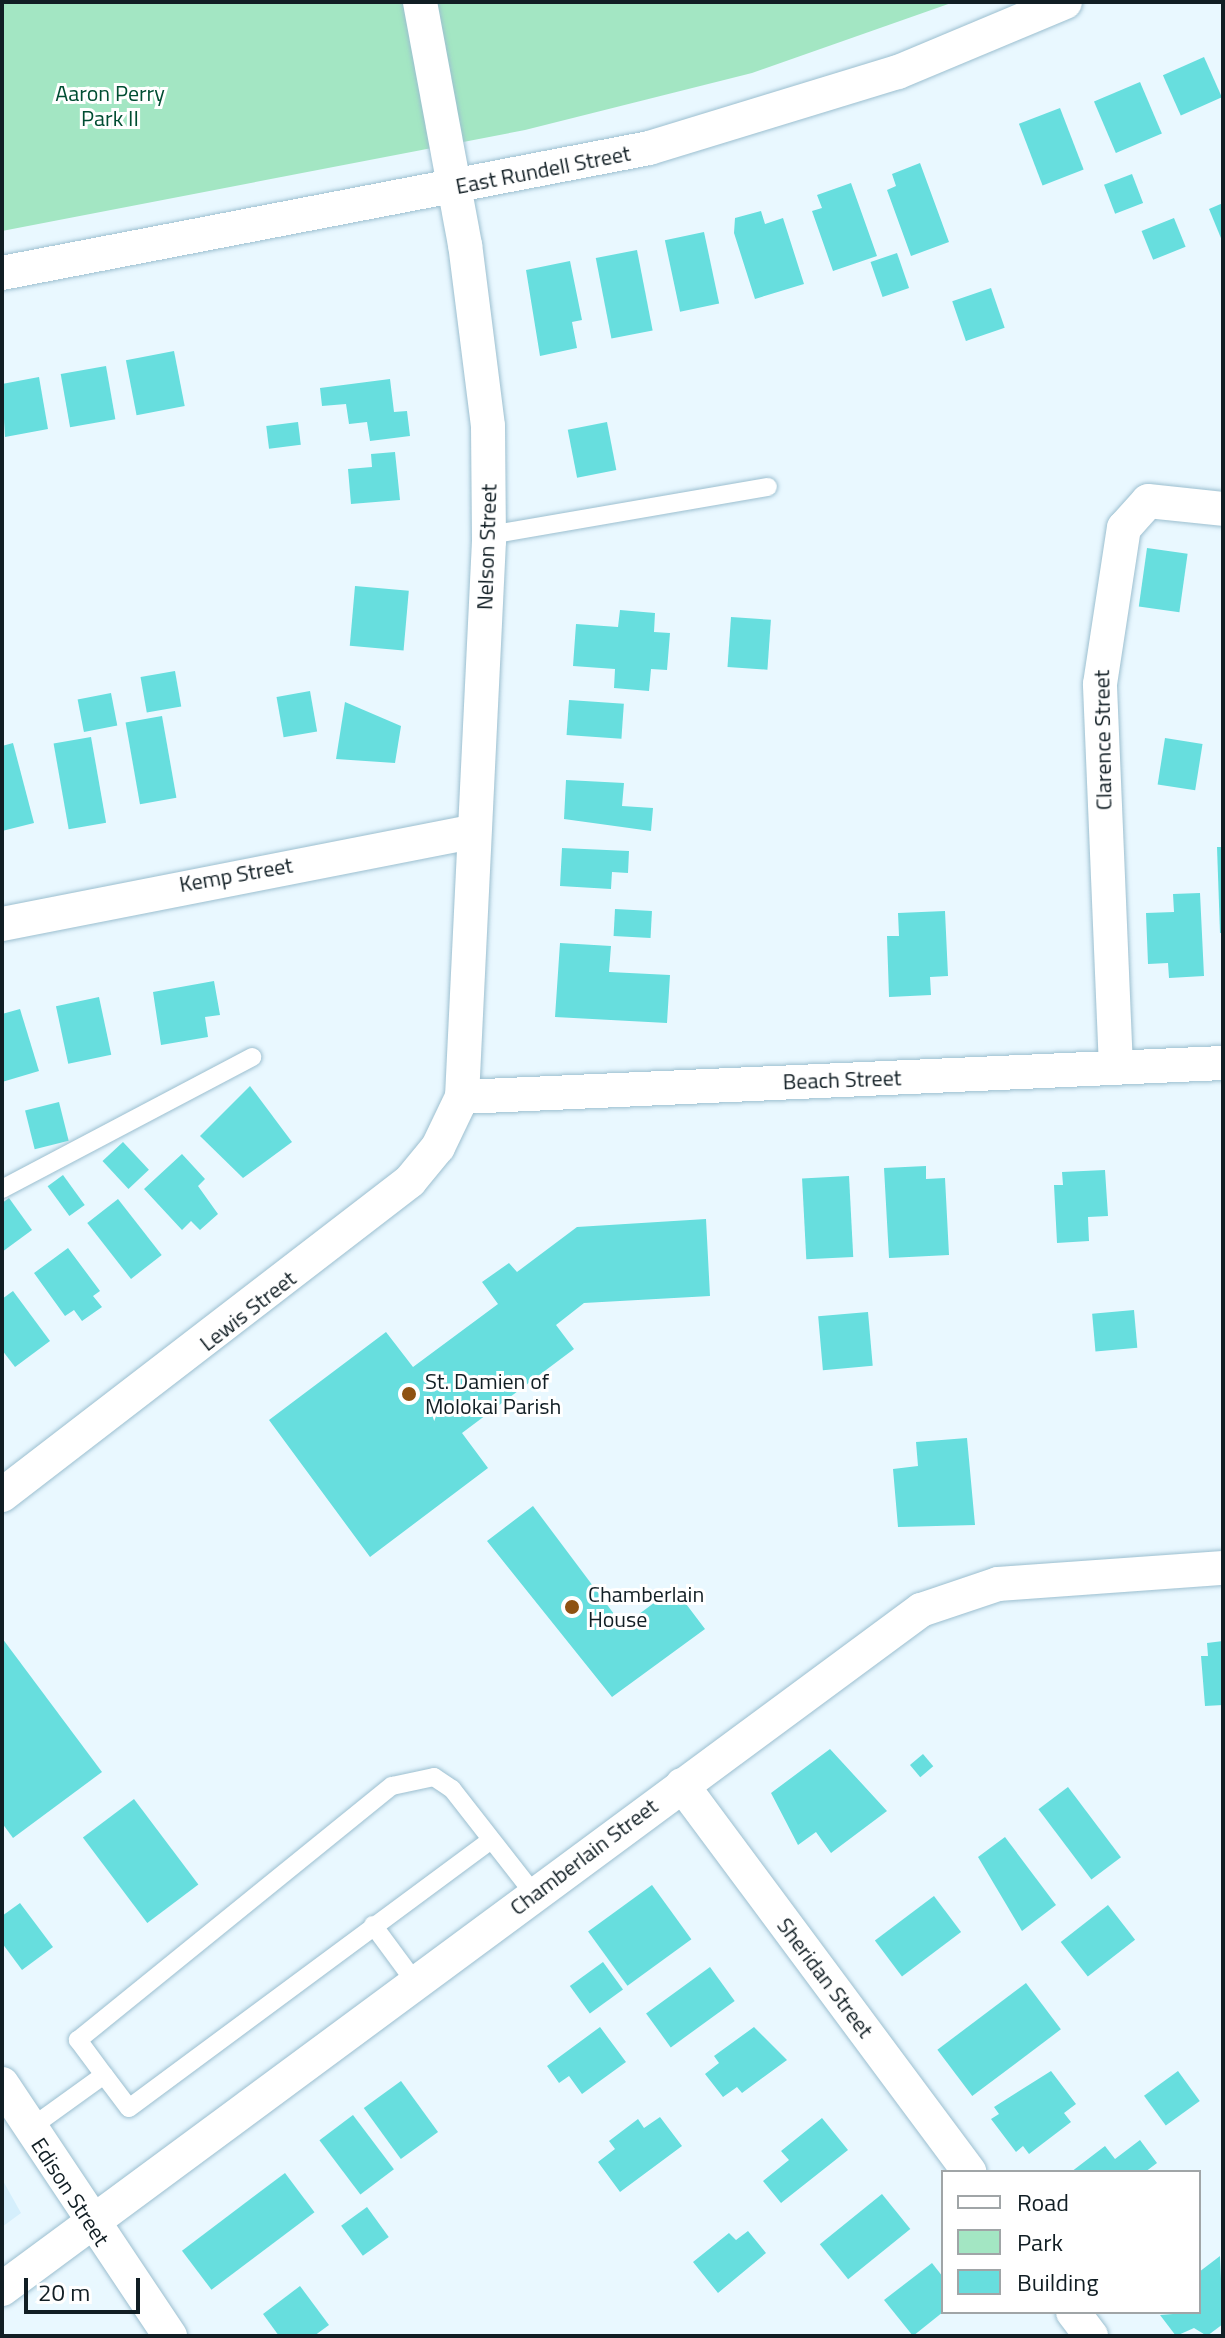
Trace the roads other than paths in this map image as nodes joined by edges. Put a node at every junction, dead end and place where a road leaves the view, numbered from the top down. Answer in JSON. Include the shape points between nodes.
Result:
{"nodes":[{"id":1,"x":420,"y":2,"type":"edge"},
{"id":2,"x":1065,"y":2,"type":"edge"},
{"id":3,"x":454,"y":188,"type":"junction"},
{"id":4,"x":2,"y":273,"type":"edge"},
{"id":5,"x":768,"y":487,"type":"dead end"},
{"id":6,"x":1223,"y":509,"type":"edge"},
{"id":7,"x":489,"y":535,"type":"junction"},
{"id":8,"x":471,"y":832,"type":"junction"},
{"id":9,"x":2,"y":924,"type":"edge"},
{"id":10,"x":252,"y":1057,"type":"dead end"},
{"id":11,"x":1223,"y":1063,"type":"edge"},
{"id":12,"x":1116,"y":1068,"type":"junction"},
{"id":13,"x":462,"y":1097,"type":"junction"},
{"id":14,"x":2,"y":1189,"type":"edge"},
{"id":15,"x":2,"y":1495,"type":"edge"},
{"id":16,"x":1223,"y":1568,"type":"edge"},
{"id":17,"x":682,"y":1785,"type":"junction"},
{"id":18,"x":491,"y":1840,"type":"junction"},
{"id":19,"x":534,"y":1894,"type":"junction"},
{"id":20,"x":373,"y":1925,"type":"junction"},
{"id":21,"x":415,"y":1982,"type":"junction"},
{"id":22,"x":104,"y":2075,"type":"junction"},
{"id":23,"x":2,"y":2084,"type":"edge"},
{"id":24,"x":29,"y":2129,"type":"junction"},
{"id":25,"x":968,"y":2170,"type":"edge"},
{"id":26,"x":90,"y":2224,"type":"junction"},
{"id":27,"x":2,"y":2289,"type":"edge"},
{"id":28,"x":1074,"y":2314,"type":"edge"},
{"id":29,"x":170,"y":2336,"type":"edge"},
{"id":30,"x":1091,"y":2336,"type":"edge"}],
"edges":[{"from":1,"to":3,"type":"street","name":"Nelson Street"},
{"from":2,"to":3,"type":"street","name":"East Rundell Street","via":[[966,47],[790,108],[649,148]]},
{"from":3,"to":4,"type":"street","name":"East Rundell Street"},
{"from":3,"to":7,"type":"street","name":"Nelson Street","via":[[482,353]]},
{"from":5,"to":7,"type":"lane"},
{"from":6,"to":12,"type":"street","name":"Clarence Street","via":[[1154,500],[1125,522],[1100,684]]},
{"from":7,"to":8,"type":"street","name":"Nelson Street"},
{"from":8,"to":9,"type":"street","name":"Kemp Street"},
{"from":8,"to":13,"type":"street","name":"Nelson Street","via":[[469,1048]]},
{"from":10,"to":14,"type":"lane"},
{"from":11,"to":12,"type":"street","name":"Beach Street"},
{"from":12,"to":13,"type":"street","name":"Beach Street"},
{"from":13,"to":15,"type":"street","name":"Lewis Street","via":[[438,1147],[410,1181]]},
{"from":16,"to":17,"type":"street","name":"Chamberlain Street","via":[[998,1584],[948,1597],[900,1624]]},
{"from":17,"to":19,"type":"street","name":"Chamberlain Street"},
{"from":17,"to":25,"type":"street","name":"Sheridan Street"},
{"from":18,"to":19,"type":"lane"},
{"from":18,"to":20,"type":"lane"},
{"from":18,"to":22,"type":"lane","via":[[434,1777],[392,1786],[78,2040]]},
{"from":19,"to":21,"type":"street","name":"Chamberlain Street"},
{"from":20,"to":21,"type":"lane"},
{"from":20,"to":22,"type":"lane","via":[[129,2108]]},
{"from":21,"to":26,"type":"street","name":"Chamberlain Street"},
{"from":22,"to":24,"type":"lane"},
{"from":23,"to":24,"type":"street","name":"Edison Street"},
{"from":24,"to":26,"type":"street","name":"Edison Street"},
{"from":26,"to":27,"type":"street","name":"Chamberlain Street"},
{"from":26,"to":29,"type":"street","name":"Edison Street"},
{"from":28,"to":30,"type":"street"}]}
